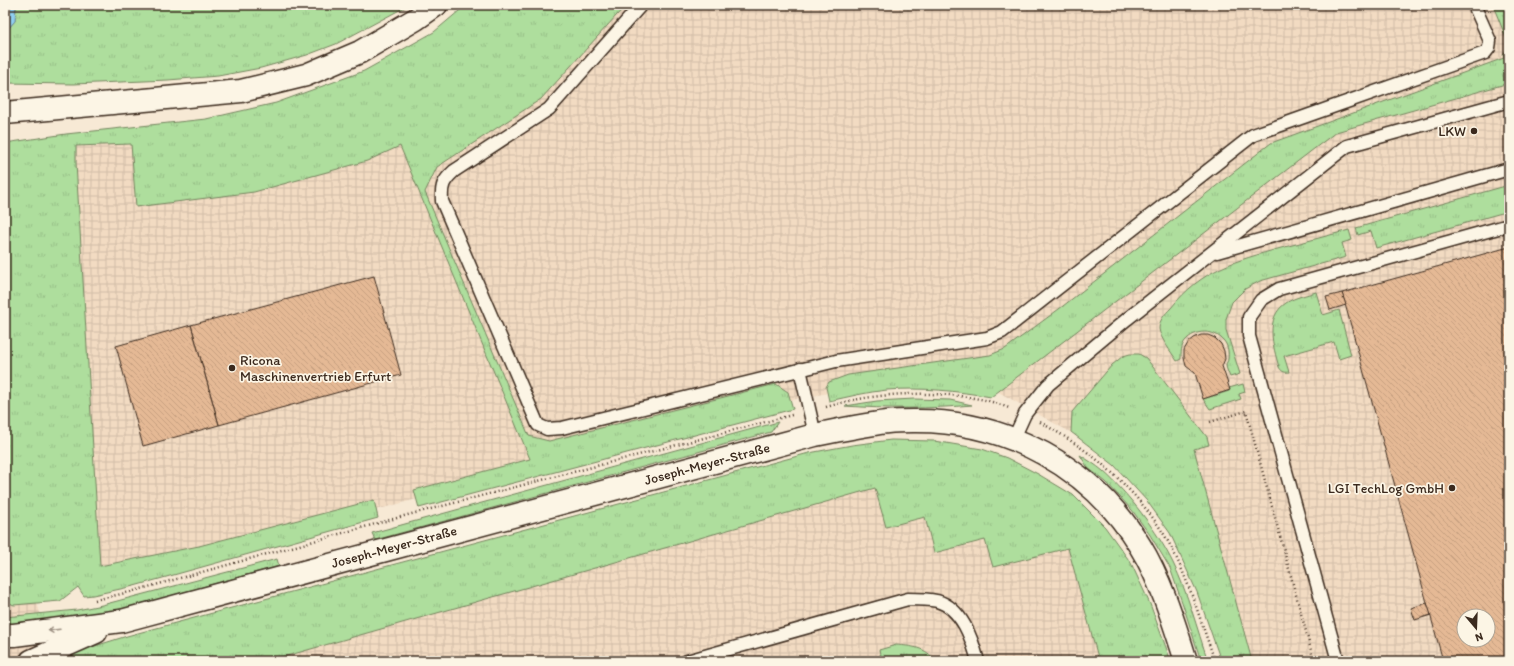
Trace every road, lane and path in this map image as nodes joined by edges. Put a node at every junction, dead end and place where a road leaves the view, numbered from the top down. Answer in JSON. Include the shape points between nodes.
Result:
{"nodes":[{"id":1,"x":436,"y":5,"type":"edge"},
{"id":2,"x":641,"y":5,"type":"edge"},
{"id":3,"x":1474,"y":5,"type":"edge"},
{"id":4,"x":1509,"y":100,"type":"edge"},
{"id":5,"x":6,"y":113,"type":"edge"},
{"id":6,"x":1509,"y":169,"type":"edge"},
{"id":7,"x":1509,"y":225,"type":"edge"},
{"id":8,"x":1210,"y":254,"type":"junction"},
{"id":9,"x":800,"y":369,"type":"junction"},
{"id":10,"x":1210,"y":422,"type":"dead end"},
{"id":11,"x":815,"y":435,"type":"junction"},
{"id":12,"x":1014,"y":438,"type":"junction"},
{"id":13,"x":121,"y":621,"type":"junction"},
{"id":14,"x":5,"y":635,"type":"edge"},
{"id":15,"x":31,"y":661,"type":"edge"},
{"id":16,"x":687,"y":661,"type":"edge"},
{"id":17,"x":978,"y":661,"type":"edge"},
{"id":18,"x":1186,"y":661,"type":"edge"},
{"id":19,"x":1314,"y":661,"type":"edge"},
{"id":20,"x":1338,"y":661,"type":"edge"}],
"edges":[{"from":1,"to":5,"type":"main road","via":[[360,52],[306,75],[241,90]]},
{"from":2,"to":9,"type":"lane","via":[[549,109],[454,171],[444,180],[441,192],[442,201],[538,424],[547,429],[562,428]]},
{"from":3,"to":9,"type":"lane","via":[[1490,41],[1485,53],[1253,135],[1002,332],[987,338],[836,361]]},
{"from":4,"to":8,"type":"lane","via":[[1347,146]]},
{"from":6,"to":8,"type":"lane"},
{"from":7,"to":20,"type":"lane","via":[[1279,289],[1261,300],[1249,317],[1249,336]]},
{"from":8,"to":12,"type":"lane","via":[[1048,385],[1025,414]]},
{"from":9,"to":11,"type":"lane"},
{"from":10,"to":19,"type":"path","via":[[1246,412]]},
{"from":11,"to":12,"type":"main road","name":"Joseph-Meyer-Straße","via":[[888,422],[921,421],[952,423]]},
{"from":11,"to":13,"type":"main road","name":"Joseph-Meyer-Straße"},
{"from":12,"to":18,"type":"main road","name":"Joseph-Meyer-Straße","via":[[1077,474],[1123,521],[1140,546],[1154,575],[1175,625]]},
{"from":13,"to":14,"type":"main road","name":"Joseph-Meyer-Straße","one_way":true},
{"from":13,"to":15,"type":"main road","name":"Joseph-Meyer-Straße"},
{"from":16,"to":17,"type":"lane","via":[[908,599],[923,599],[938,601],[950,608],[961,620],[969,634]]}]}
